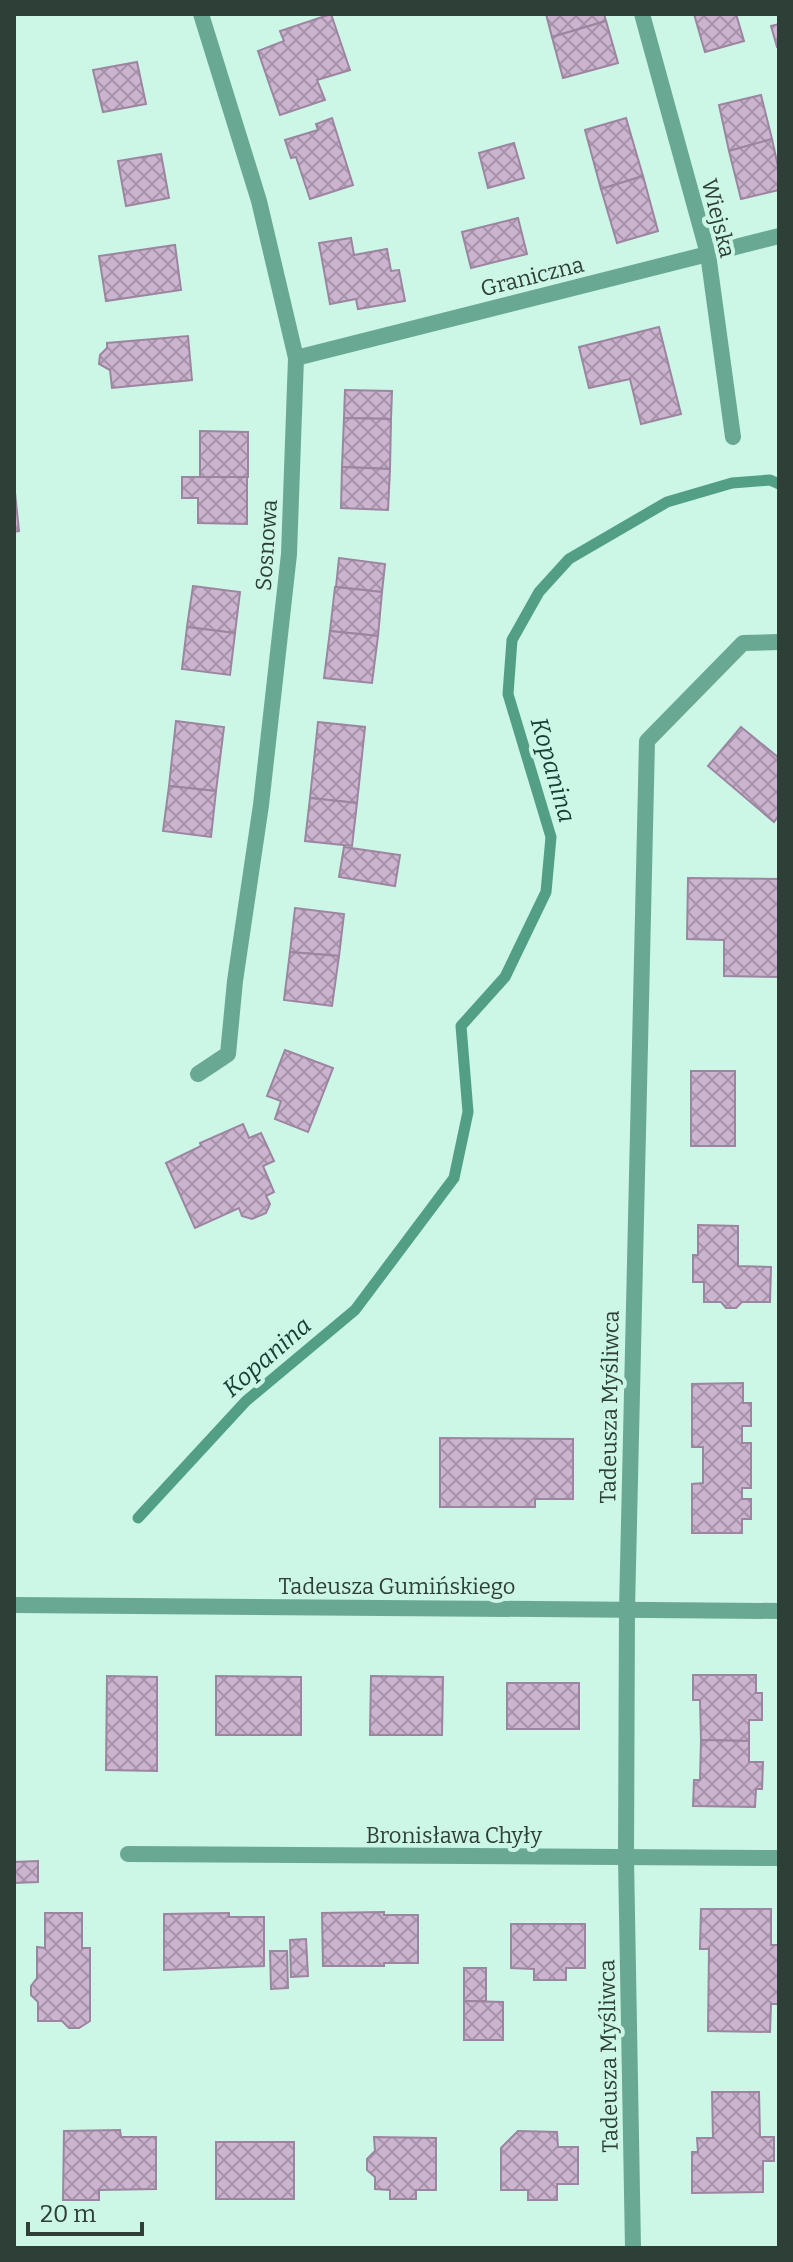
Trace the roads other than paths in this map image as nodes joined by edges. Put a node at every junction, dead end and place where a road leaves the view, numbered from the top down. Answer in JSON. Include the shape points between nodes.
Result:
{"nodes":[{"id":1,"x":201,"y":14,"type":"edge"},
{"id":2,"x":642,"y":14,"type":"edge"},
{"id":3,"x":779,"y":236,"type":"edge"},
{"id":4,"x":708,"y":254,"type":"junction"},
{"id":5,"x":296,"y":358,"type":"junction"},
{"id":6,"x":733,"y":437,"type":"dead end"},
{"id":7,"x":779,"y":642,"type":"edge"},
{"id":8,"x":198,"y":1074,"type":"dead end"},
{"id":9,"x":14,"y":1605,"type":"edge"},
{"id":10,"x":627,"y":1610,"type":"junction"},
{"id":11,"x":779,"y":1611,"type":"edge"},
{"id":12,"x":128,"y":1854,"type":"dead end"},
{"id":13,"x":626,"y":1858,"type":"junction"},
{"id":14,"x":779,"y":1858,"type":"edge"},
{"id":15,"x":633,"y":2248,"type":"edge"}],
"edges":[{"from":1,"to":5,"type":"street","name":"Sosnowa","via":[[259,201]]},
{"from":2,"to":4,"type":"street","name":"Wiejska"},
{"from":3,"to":4,"type":"street","name":"Graniczna"},
{"from":4,"to":5,"type":"street","name":"Graniczna"},
{"from":4,"to":6,"type":"street","name":"Wiejska"},
{"from":5,"to":8,"type":"street","name":"Sosnowa","via":[[289,554],[228,1054]]},
{"from":7,"to":10,"type":"street","name":"Tadeusza Myśliwca","via":[[743,643],[647,741]]},
{"from":9,"to":10,"type":"street","name":"Tadeusza Gumińskiego"},
{"from":10,"to":11,"type":"street","name":"Tadeusza Gumińskiego"},
{"from":10,"to":13,"type":"street","name":"Tadeusza Myśliwca"},
{"from":12,"to":13,"type":"street","name":"Bronisława Chyły"},
{"from":13,"to":14,"type":"street","name":"Bronisława Chyły"},
{"from":13,"to":15,"type":"street","name":"Tadeusza Myśliwca"}]}
